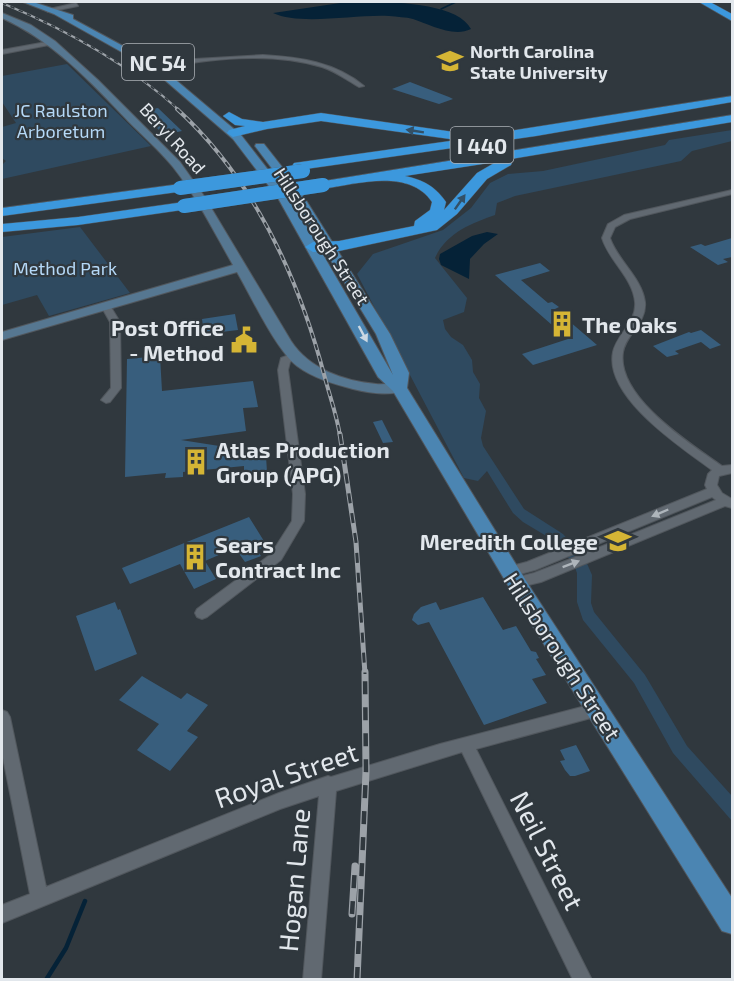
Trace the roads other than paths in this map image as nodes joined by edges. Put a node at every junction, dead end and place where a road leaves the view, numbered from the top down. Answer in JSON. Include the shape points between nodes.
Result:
{"nodes":[{"id":1,"x":27,"y":2,"type":"edge"},
{"id":2,"x":704,"y":2,"type":"edge"},
{"id":3,"x":76,"y":3,"type":"edge"},
{"id":4,"x":53,"y":12,"type":"junction"},
{"id":5,"x":2,"y":15,"type":"edge"},
{"id":6,"x":732,"y":18,"type":"edge"},
{"id":7,"x":52,"y":43,"type":"junction"},
{"id":8,"x":2,"y":52,"type":"edge"},
{"id":9,"x":159,"y":66,"type":"junction"},
{"id":10,"x":361,"y":87,"type":"dead end"},
{"id":11,"x":732,"y":94,"type":"edge"},
{"id":12,"x":732,"y":99,"type":"edge"},
{"id":13,"x":732,"y":104,"type":"edge"},
{"id":14,"x":676,"y":109,"type":"junction"},
{"id":15,"x":732,"y":112,"type":"edge"},
{"id":16,"x":229,"y":116,"type":"junction"},
{"id":17,"x":732,"y":121,"type":"edge"},
{"id":18,"x":267,"y":125,"type":"junction"},
{"id":19,"x":536,"y":132,"type":"junction"},
{"id":20,"x":241,"y":134,"type":"junction"},
{"id":21,"x":602,"y":142,"type":"junction"},
{"id":22,"x":326,"y":162,"type":"junction"},
{"id":23,"x":304,"y":171,"type":"junction"},
{"id":24,"x":372,"y":177,"type":"junction"},
{"id":25,"x":732,"y":192,"type":"edge"},
{"id":26,"x":181,"y":193,"type":"junction"},
{"id":27,"x":2,"y":211,"type":"edge"},
{"id":28,"x":2,"y":220,"type":"edge"},
{"id":29,"x":2,"y":228,"type":"edge"},
{"id":30,"x":323,"y":245,"type":"junction"},
{"id":31,"x":240,"y":267,"type":"junction"},
{"id":32,"x":106,"y":306,"type":"junction"},
{"id":33,"x":2,"y":336,"type":"edge"},
{"id":34,"x":294,"y":356,"type":"junction"},
{"id":35,"x":399,"y":388,"type":"junction"},
{"id":36,"x":106,"y":400,"type":"dead end"},
{"id":37,"x":726,"y":470,"type":"edge"},
{"id":38,"x":714,"y":491,"type":"junction"},
{"id":39,"x":729,"y":503,"type":"edge"},
{"id":40,"x":682,"y":504,"type":"junction"},
{"id":41,"x":692,"y":514,"type":"junction"},
{"id":42,"x":513,"y":577,"type":"junction"},
{"id":43,"x":202,"y":613,"type":"dead end"},
{"id":44,"x":597,"y":710,"type":"junction"},
{"id":45,"x":2,"y":717,"type":"edge"},
{"id":46,"x":466,"y":744,"type":"junction"},
{"id":47,"x":328,"y":784,"type":"junction"},
{"id":48,"x":39,"y":897,"type":"junction"},
{"id":49,"x":2,"y":914,"type":"edge"},
{"id":50,"x":732,"y":921,"type":"edge"},
{"id":51,"x":312,"y":980,"type":"edge"},
{"id":52,"x":583,"y":980,"type":"edge"}],
"edges":[{"from":1,"to":4,"type":"main road","name":"Hillsborough Street","number":"NC 54"},
{"from":2,"to":6,"type":"highway"},
{"from":3,"to":4,"type":"street"},
{"from":4,"to":9,"type":"main road","name":"Hillsborough Street","number":"NC 54"},
{"from":5,"to":7,"type":"street","name":"Beryl Road"},
{"from":7,"to":8,"type":"street"},
{"from":7,"to":31,"type":"street","name":"Beryl Road","via":[[176,164]]},
{"from":9,"to":10,"type":"street","via":[[213,58],[292,60],[331,69]]},
{"from":9,"to":16,"type":"main road","name":"Hillsborough Street","number":"NC 54"},
{"from":9,"to":20,"type":"main road","name":"Hillsborough Street","number":"NC 54"},
{"from":11,"to":14,"type":"highway"},
{"from":12,"to":14,"type":"highway"},
{"from":13,"to":23,"type":"highway","number":"I 440"},
{"from":14,"to":19,"type":"highway"},
{"from":15,"to":23,"type":"highway","number":"I 440","via":[[630,130]]},
{"from":16,"to":18,"type":"highway","via":[[253,125]]},
{"from":16,"to":20,"type":"main road","name":"Hillsborough Street","number":"NC 54"},
{"from":17,"to":21,"type":"highway"},
{"from":19,"to":18,"type":"highway","one_way":true,"via":[[448,135],[321,117]]},
{"from":18,"to":20,"type":"highway"},
{"from":19,"to":22,"type":"highway"},
{"from":20,"to":22,"type":"highway","via":[[310,122],[343,125],[360,138],[355,152]]},
{"from":20,"to":30,"type":"main road","name":"Hillsborough Street","number":"NC 54","via":[[284,175]]},
{"from":21,"to":24,"type":"highway"},
{"from":30,"to":21,"type":"highway","one_way":true,"via":[[432,227],[445,219],[479,176],[491,169],[516,158]]},
{"from":22,"to":23,"type":"highway"},
{"from":23,"to":26,"type":"highway","number":"I 440"},
{"from":24,"to":26,"type":"highway","bridge":true,"via":[[323,185]]},
{"from":24,"to":30,"type":"highway","via":[[396,178],[425,187],[439,202],[437,212],[410,228]]},
{"from":25,"to":37,"type":"street","via":[[627,217],[611,226],[606,238],[640,302],[639,317],[619,350],[618,368],[624,383],[661,423]]},
{"from":26,"to":27,"type":"highway","number":"I 440"},
{"from":26,"to":28,"type":"highway","number":"I 440"},
{"from":26,"to":29,"type":"highway","via":[[78,221]]},
{"from":30,"to":35,"type":"main road","name":"Hillsborough Street","via":[[386,377]]},
{"from":31,"to":32,"type":"street"},
{"from":31,"to":34,"type":"street","name":"Beryl Road"},
{"from":32,"to":33,"type":"street"},
{"from":32,"to":36,"type":"street","via":[[115,322],[116,388]]},
{"from":34,"to":35,"type":"street","name":"Beryl Road","via":[[336,379],[384,389]]},
{"from":34,"to":43,"type":"street","via":[[285,360],[283,370],[299,494],[298,521],[276,557]]},
{"from":35,"to":42,"type":"main road","name":"Hillsborough Street"},
{"from":37,"to":38,"type":"street","via":[[711,479]]},
{"from":38,"to":39,"type":"street"},
{"from":38,"to":40,"type":"street"},
{"from":39,"to":41,"type":"street"},
{"from":40,"to":41,"type":"street"},
{"from":40,"to":42,"type":"street","one_way":true,"via":[[530,566]]},
{"from":42,"to":41,"type":"street","one_way":true,"via":[[536,578]]},
{"from":42,"to":44,"type":"main road","name":"Hillsborough Street"},
{"from":44,"to":46,"type":"street","name":"Royal Street"},
{"from":44,"to":50,"type":"main road","name":"Hillsborough Street"},
{"from":45,"to":48,"type":"street"},
{"from":46,"to":47,"type":"street","name":"Royal Street"},
{"from":46,"to":52,"type":"street","name":"Neil Street"},
{"from":47,"to":48,"type":"street","name":"Royal Street"},
{"from":47,"to":51,"type":"street","name":"Hogan Lane"},
{"from":48,"to":49,"type":"street","name":"Royal Street"}]}
